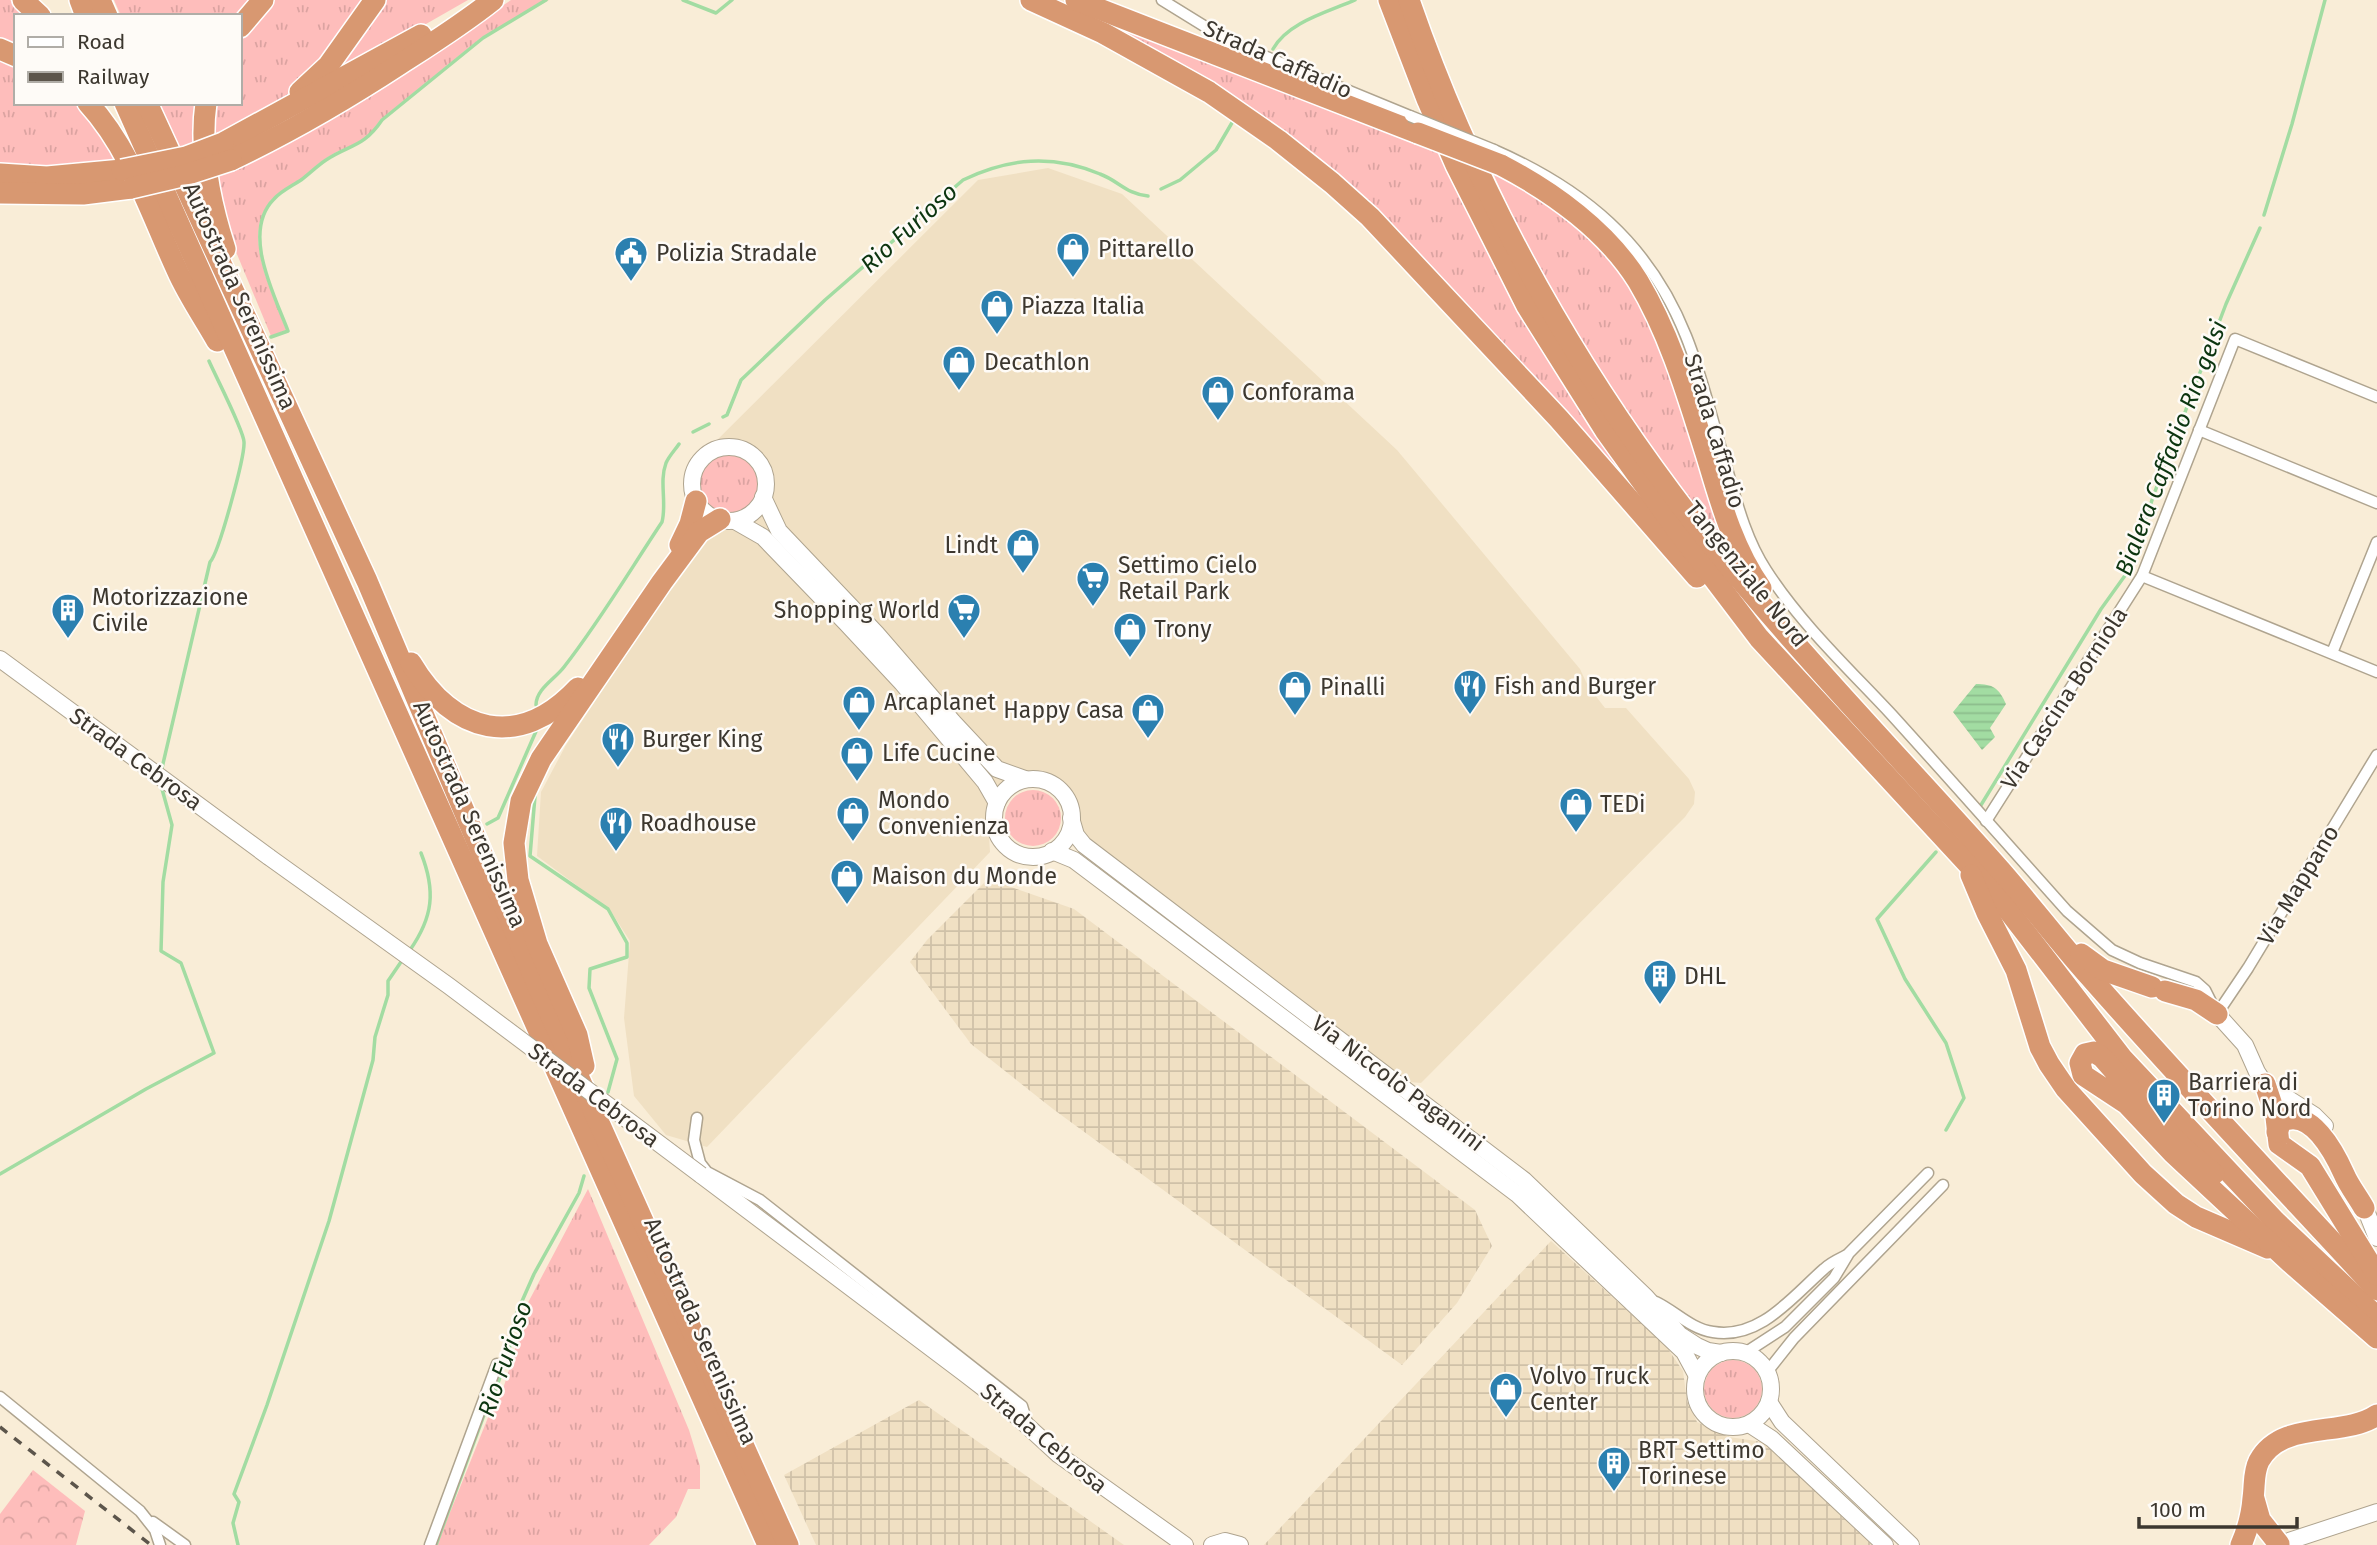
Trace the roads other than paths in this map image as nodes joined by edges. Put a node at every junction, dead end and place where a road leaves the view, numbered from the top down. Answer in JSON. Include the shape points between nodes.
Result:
{"nodes":[{"id":1,"x":23,"y":0,"type":"edge"},
{"id":2,"x":262,"y":0,"type":"edge"},
{"id":3,"x":375,"y":0,"type":"edge"},
{"id":4,"x":484,"y":0,"type":"edge"},
{"id":5,"x":493,"y":0,"type":"edge"},
{"id":6,"x":1031,"y":0,"type":"edge"},
{"id":7,"x":1076,"y":0,"type":"edge"},
{"id":8,"x":1162,"y":0,"type":"edge"},
{"id":9,"x":1389,"y":0,"type":"edge"},
{"id":10,"x":1409,"y":0,"type":"edge"},
{"id":11,"x":38,"y":14,"type":"edge"},
{"id":12,"x":242,"y":25,"type":"edge"},
{"id":13,"x":90,"y":105,"type":"edge"},
{"id":14,"x":112,"y":105,"type":"edge"},
{"id":15,"x":126,"y":105,"type":"edge"},
{"id":16,"x":148,"y":105,"type":"edge"},
{"id":17,"x":206,"y":105,"type":"edge"},
{"id":18,"x":261,"y":124,"type":"junction"},
{"id":19,"x":1414,"y":124,"type":"junction"},
{"id":20,"x":227,"y":151,"type":"junction"},
{"id":21,"x":1498,"y":158,"type":"junction"},
{"id":22,"x":0,"y":174,"type":"edge"},
{"id":23,"x":126,"y":179,"type":"junction"},
{"id":24,"x":0,"y":193,"type":"edge"},
{"id":25,"x":217,"y":341,"type":"junction"},
{"id":26,"x":2377,"y":397,"type":"edge"},
{"id":27,"x":284,"y":403,"type":"junction"},
{"id":28,"x":2199,"y":430,"type":"junction"},
{"id":29,"x":764,"y":497,"type":"junction"},
{"id":30,"x":696,"y":501,"type":"junction"},
{"id":31,"x":2377,"y":503,"type":"edge"},
{"id":32,"x":727,"y":520,"type":"junction"},
{"id":33,"x":2377,"y":542,"type":"edge"},
{"id":34,"x":2142,"y":576,"type":"junction"},
{"id":35,"x":366,"y":582,"type":"junction"},
{"id":36,"x":1759,"y":638,"type":"junction"},
{"id":37,"x":2332,"y":653,"type":"junction"},
{"id":38,"x":0,"y":659,"type":"edge"},
{"id":39,"x":1816,"y":667,"type":"junction"},
{"id":40,"x":2377,"y":671,"type":"edge"},
{"id":41,"x":382,"y":679,"type":"junction"},
{"id":42,"x":2377,"y":755,"type":"edge"},
{"id":43,"x":1025,"y":779,"type":"junction"},
{"id":44,"x":997,"y":803,"type":"junction"},
{"id":45,"x":1071,"y":818,"type":"junction"},
{"id":46,"x":1986,"y":821,"type":"junction"},
{"id":47,"x":1052,"y":851,"type":"junction"},
{"id":48,"x":1964,"y":857,"type":"junction"},
{"id":49,"x":1997,"y":867,"type":"junction"},
{"id":50,"x":2062,"y":980,"type":"junction"},
{"id":51,"x":2217,"y":1014,"type":"junction"},
{"id":52,"x":2097,"y":1053,"type":"junction"},
{"id":53,"x":2265,"y":1084,"type":"junction"},
{"id":54,"x":596,"y":1116,"type":"junction"},
{"id":55,"x":697,"y":1118,"type":"dead end"},
{"id":56,"x":2277,"y":1132,"type":"junction"},
{"id":57,"x":1928,"y":1173,"type":"dead end"},
{"id":58,"x":1943,"y":1185,"type":"dead end"},
{"id":59,"x":2364,"y":1208,"type":"junction"},
{"id":60,"x":2275,"y":1222,"type":"junction"},
{"id":61,"x":2377,"y":1238,"type":"edge"},
{"id":62,"x":1849,"y":1253,"type":"junction"},
{"id":63,"x":2290,"y":1262,"type":"junction"},
{"id":64,"x":2377,"y":1275,"type":"edge"},
{"id":65,"x":2377,"y":1290,"type":"edge"},
{"id":66,"x":1646,"y":1297,"type":"junction"},
{"id":67,"x":2377,"y":1317,"type":"edge"},
{"id":68,"x":900,"y":1325,"type":"junction"},
{"id":69,"x":922,"y":1327,"type":"junction"},
{"id":70,"x":2377,"y":1338,"type":"edge"},
{"id":71,"x":1721,"y":1353,"type":"junction"},
{"id":72,"x":1745,"y":1353,"type":"junction"},
{"id":73,"x":497,"y":1364,"type":"dead end"},
{"id":74,"x":1767,"y":1372,"type":"junction"},
{"id":75,"x":1698,"y":1376,"type":"junction"},
{"id":76,"x":0,"y":1397,"type":"edge"},
{"id":77,"x":1769,"y":1402,"type":"junction"},
{"id":78,"x":2377,"y":1415,"type":"edge"},
{"id":79,"x":1749,"y":1423,"type":"junction"},
{"id":80,"x":1029,"y":1428,"type":"junction"},
{"id":81,"x":2256,"y":1505,"type":"junction"},
{"id":82,"x":2377,"y":1512,"type":"edge"},
{"id":83,"x":145,"y":1517,"type":"junction"},
{"id":84,"x":2284,"y":1542,"type":"edge"},
{"id":85,"x":1182,"y":1543,"type":"edge"},
{"id":86,"x":160,"y":1545,"type":"edge"},
{"id":87,"x":185,"y":1545,"type":"edge"},
{"id":88,"x":430,"y":1545,"type":"edge"},
{"id":89,"x":768,"y":1545,"type":"edge"},
{"id":90,"x":788,"y":1545,"type":"edge"},
{"id":91,"x":1206,"y":1545,"type":"edge"},
{"id":92,"x":1212,"y":1545,"type":"edge"},
{"id":93,"x":1240,"y":1545,"type":"edge"},
{"id":94,"x":1885,"y":1545,"type":"edge"},
{"id":95,"x":1911,"y":1545,"type":"edge"},
{"id":96,"x":2241,"y":1545,"type":"edge"}],
"edges":[{"from":1,"to":11,"type":"highway"},
{"from":2,"to":12,"type":"highway"},
{"from":3,"to":18,"type":"highway","via":[[328,66]]},
{"from":4,"to":18,"type":"highway"},
{"from":5,"to":20,"type":"highway","via":[[298,127]]},
{"from":6,"to":36,"type":"highway","via":[[1103,33],[1209,92],[1332,183],[1370,217],[1559,419],[1721,604]]},
{"from":7,"to":19,"type":"highway"},
{"from":8,"to":19,"type":"street","name":"Strada Caffadio","via":[[1230,42]]},
{"from":9,"to":36,"type":"highway","name":"Tangenziale Nord","via":[[1451,154],[1527,306],[1627,462]]},
{"from":10,"to":39,"type":"highway","name":"Tangenziale Nord","via":[[1483,180],[1589,374],[1679,504]]},
{"from":13,"to":25,"type":"highway","via":[[125,155],[179,274]]},
{"from":14,"to":25,"type":"highway"},
{"from":15,"to":41,"type":"highway","name":"Autostrada Serenissima"},
{"from":16,"to":27,"type":"highway","name":"Autostrada Serenissima"},
{"from":17,"to":27,"type":"highway","via":[[205,159],[217,223],[275,366]]},
{"from":18,"to":20,"type":"highway"},
{"from":19,"to":21,"type":"highway","bridge":true},
{"from":20,"to":23,"type":"highway","bridge":true,"via":[[186,157]]},
{"from":21,"to":39,"type":"highway","via":[[1572,210],[1637,279],[1671,350],[1742,555]]},
{"from":21,"to":46,"type":"street","name":"Strada Caffadio","via":[[1527,165],[1599,212],[1658,281],[1686,337],[1739,509],[1764,567],[1815,631]]},
{"from":22,"to":23,"type":"highway"},
{"from":23,"to":24,"type":"highway","via":[[70,195]]},
{"from":25,"to":41,"type":"highway","via":[[302,529]]},
{"from":26,"to":28,"type":"street","name":"Via Cascina Borniola","via":[[2235,339]]},
{"from":27,"to":35,"type":"highway","name":"Autostrada Serenissima"},
{"from":28,"to":31,"type":"street"},
{"from":28,"to":34,"type":"street","name":"Via Cascina Borniola"},
{"from":29,"to":30,"type":"street","via":[[761,465],[745,451],[726,447],[709,453],[696,467],[692,490]]},
{"from":29,"to":32,"type":"street","via":[[747,516]]},
{"from":29,"to":43,"type":"street","via":[[779,531],[953,722],[997,769]]},
{"from":30,"to":32,"type":"street","via":[[703,510]]},
{"from":30,"to":35,"type":"highway","via":[[678,547],[588,678],[542,718],[513,726],[467,720],[437,700]]},
{"from":32,"to":44,"type":"street","via":[[763,537],[846,623],[985,782]]},
{"from":32,"to":54,"type":"highway","via":[[694,538],[553,741],[527,786],[516,824],[515,861],[526,910],[577,1035]]},
{"from":33,"to":37,"type":"street"},
{"from":34,"to":37,"type":"street"},
{"from":34,"to":46,"type":"street","name":"Via Cascina Borniola"},
{"from":35,"to":54,"type":"highway","name":"Autostrada Serenissima"},
{"from":36,"to":48,"type":"highway","name":"Tangenziale Nord"},
{"from":37,"to":40,"type":"street"},
{"from":38,"to":68,"type":"street","name":"Strada Cebrosa","bridge":true,"via":[[449,986]]},
{"from":39,"to":49,"type":"highway","name":"Tangenziale Nord"},
{"from":41,"to":89,"type":"highway","name":"Autostrada Serenissima"},
{"from":42,"to":51,"type":"street","name":"Via Mappano"},
{"from":43,"to":44,"type":"street","via":[[1003,792]]},
{"from":43,"to":45,"type":"street","via":[[1051,783],[1068,801]]},
{"from":44,"to":47,"type":"street","via":[[995,827],[1007,847],[1026,856]]},
{"from":45,"to":47,"type":"street","via":[[1069,831]]},
{"from":45,"to":66,"type":"street","name":"Via Niccolò Paganini","via":[[1084,845],[1524,1180]]},
{"from":46,"to":51,"type":"street","name":"Strada Caffadio","via":[[2096,937],[2131,959],[2196,982]]},
{"from":47,"to":75,"type":"street","name":"Via Niccolò Paganini","via":[[1074,860],[1517,1194],[1684,1352]]},
{"from":48,"to":50,"type":"highway","name":"Tangenziale Nord"},
{"from":48,"to":63,"type":"highway","via":[[2016,970],[2040,1047],[2066,1089],[2176,1204]]},
{"from":49,"to":51,"type":"highway","via":[[2103,970],[2196,1000]]},
{"from":49,"to":65,"type":"highway","name":"Tangenziale Nord","via":[[2087,973]]},
{"from":50,"to":52,"type":"highway"},
{"from":50,"to":60,"type":"highway","name":"Tangenziale Nord","via":[[2114,1049]]},
{"from":51,"to":53,"type":"street","name":"Strada Caffadio","via":[[2245,1045]]},
{"from":52,"to":60,"type":"highway","via":[[2191,1156]]},
{"from":52,"to":63,"type":"highway","via":[[2082,1058],[2083,1075],[2127,1104]]},
{"from":53,"to":56,"type":"highway"},
{"from":53,"to":59,"type":"street","name":"Strada Caffadio","via":[[2329,1130],[2350,1167]]},
{"from":54,"to":90,"type":"highway","name":"Autostrada Serenissima"},
{"from":55,"to":69,"type":"street","via":[[694,1140],[707,1172],[760,1200]]},
{"from":56,"to":59,"type":"highway","via":[[2281,1122],[2290,1118],[2313,1128],[2336,1155]]},
{"from":56,"to":64,"type":"highway","via":[[2282,1147],[2315,1172]]},
{"from":57,"to":62,"type":"street"},
{"from":58,"to":74,"type":"street","via":[[1794,1338]]},
{"from":59,"to":61,"type":"street","name":"Strada Caffadio"},
{"from":60,"to":67,"type":"highway"},
{"from":62,"to":66,"type":"street","via":[[1764,1321],[1737,1332],[1713,1332],[1687,1323]]},
{"from":62,"to":72,"type":"street","via":[[1834,1278],[1785,1326]]},
{"from":63,"to":70,"type":"highway"},
{"from":66,"to":71,"type":"street","name":"Via Niccolò Paganini","via":[[1680,1335]]},
{"from":68,"to":69,"type":"street"},
{"from":68,"to":80,"type":"street","name":"Strada Cebrosa"},
{"from":69,"to":80,"type":"street","via":[[1022,1406]]},
{"from":71,"to":72,"type":"street"},
{"from":71,"to":75,"type":"street","via":[[1711,1358]]},
{"from":72,"to":74,"type":"street"},
{"from":73,"to":88,"type":"street"},
{"from":74,"to":77,"type":"street"},
{"from":75,"to":79,"type":"street","via":[[1697,1401],[1712,1421],[1737,1427]]},
{"from":76,"to":83,"type":"street"},
{"from":77,"to":79,"type":"street"},
{"from":77,"to":95,"type":"street","via":[[1782,1422]]},
{"from":78,"to":81,"type":"highway","via":[[2352,1426],[2295,1435],[2266,1451],[2255,1471]]},
{"from":79,"to":94,"type":"street","via":[[1772,1438]]},
{"from":80,"to":85,"type":"street","name":"Strada Cebrosa","via":[[1099,1486]]},
{"from":81,"to":84,"type":"highway","via":[[2260,1520]]},
{"from":81,"to":96,"type":"highway"},
{"from":82,"to":84,"type":"street"},
{"from":83,"to":86,"type":"street"},
{"from":83,"to":87,"type":"street"},
{"from":85,"to":91,"type":"street","name":"Strada Cebrosa"},
{"from":92,"to":93,"type":"street","via":[[1226,1541]]}]}
